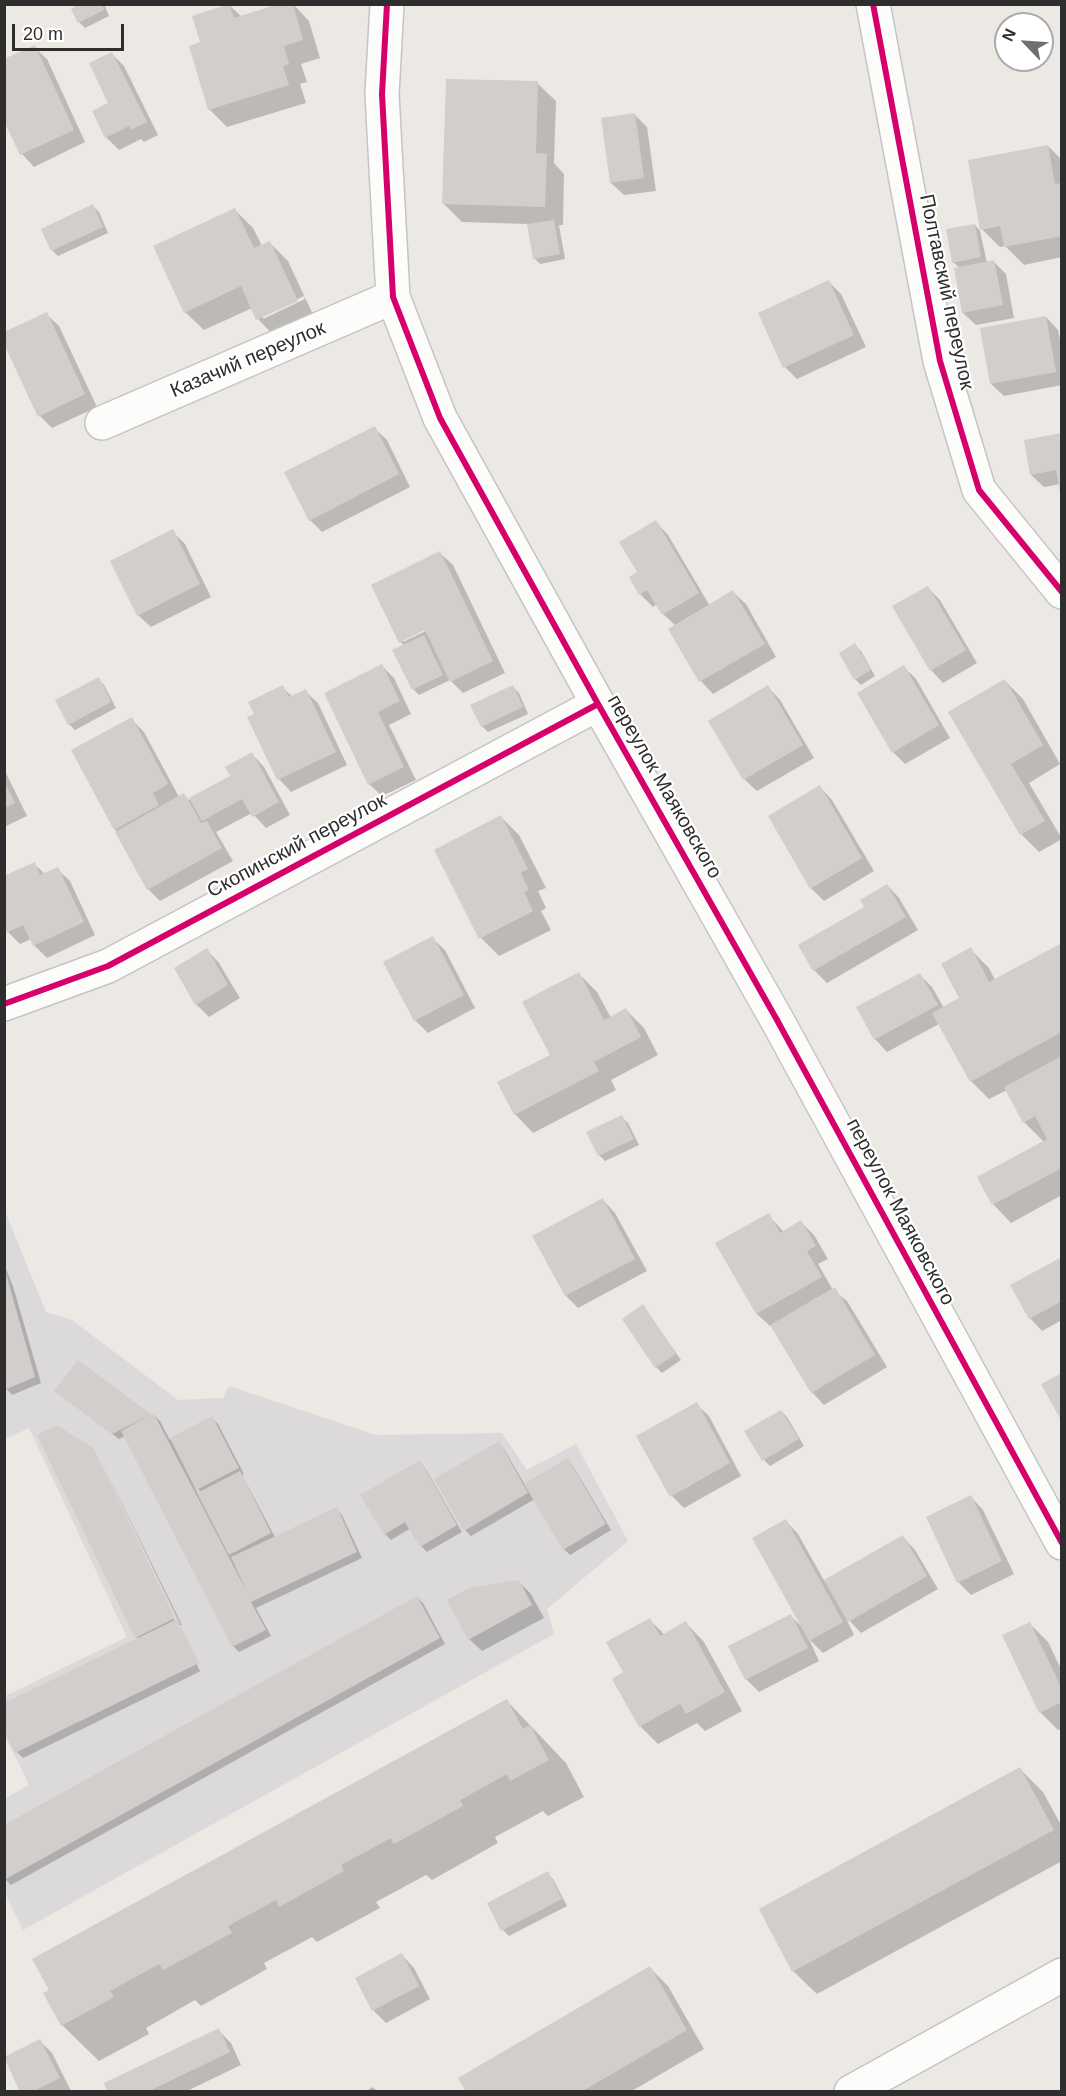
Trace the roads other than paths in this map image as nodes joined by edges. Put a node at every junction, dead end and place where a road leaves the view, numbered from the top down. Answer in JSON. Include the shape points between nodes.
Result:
{"nodes":[{"id":1,"x":387,"y":4,"type":"edge"},
{"id":2,"x":873,"y":4,"type":"edge"},
{"id":3,"x":393,"y":297,"type":"junction"},
{"id":4,"x":102,"y":423,"type":"dead end"},
{"id":5,"x":1062,"y":592,"type":"edge"},
{"id":6,"x":598,"y":704,"type":"junction"},
{"id":7,"x":4,"y":1004,"type":"edge"},
{"id":8,"x":1062,"y":1543,"type":"edge"},
{"id":9,"x":1062,"y":1975,"type":"edge"},
{"id":10,"x":850,"y":2091,"type":"edge"}],
"edges":[{"from":1,"to":3,"type":"street","name":"переулок Маяковского","via":[[382,94]]},
{"from":2,"to":5,"type":"street","name":"Полтавский переулок","via":[[940,361],[979,490]]},
{"from":3,"to":4,"type":"street","name":"Казачий переулок"},
{"from":3,"to":6,"type":"street","name":"переулок Маяковского","via":[[440,418]]},
{"from":6,"to":7,"type":"street","name":"Скопинский переулок","via":[[108,966]]},
{"from":6,"to":8,"type":"street","name":"переулок Маяковского","via":[[777,1020]]},
{"from":9,"to":10,"type":"street"}]}
